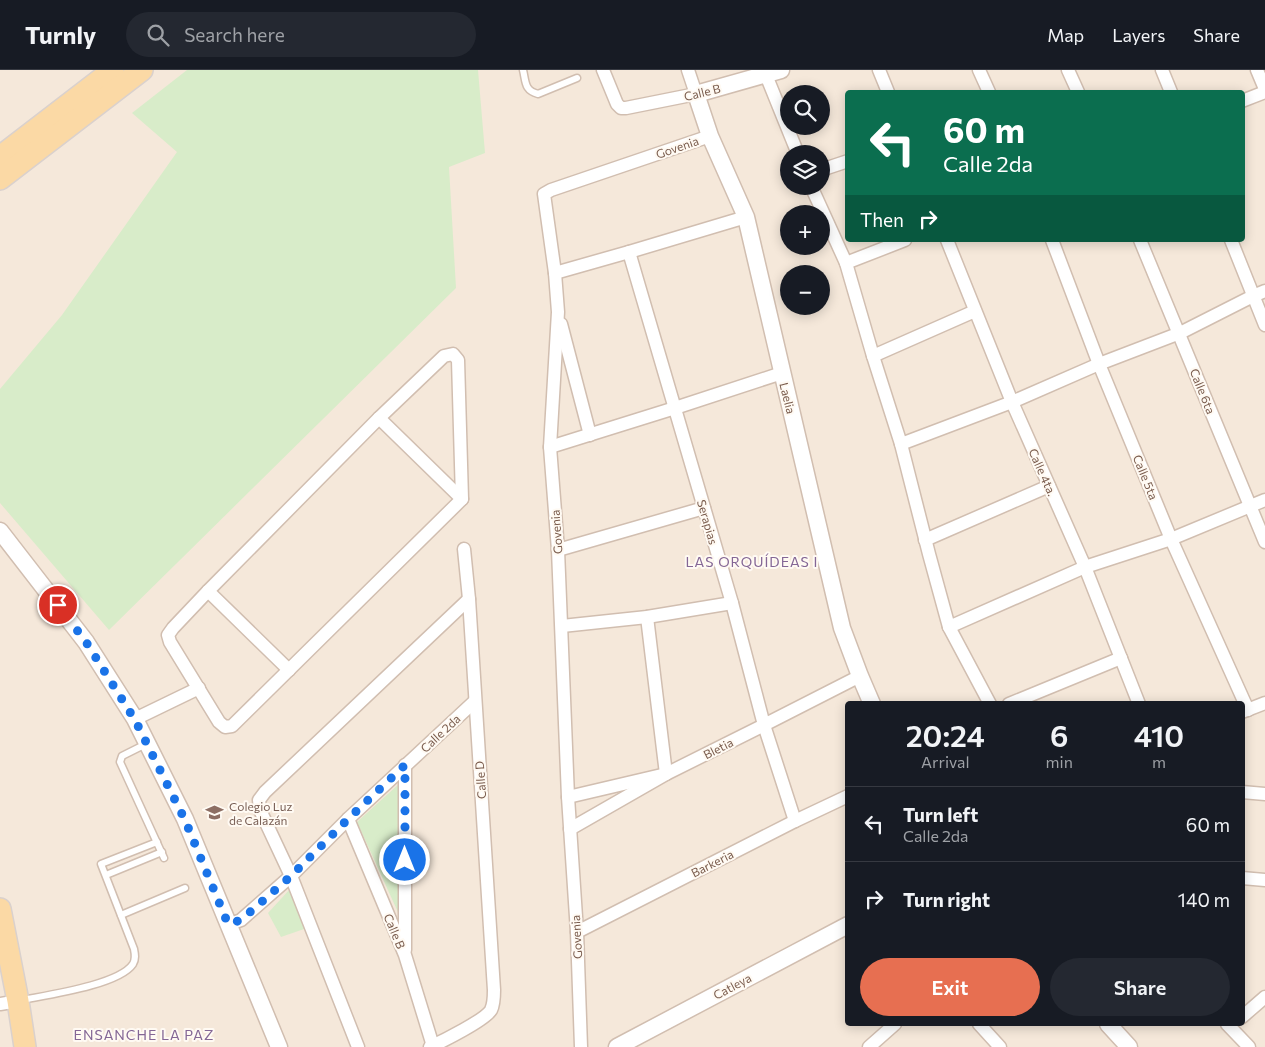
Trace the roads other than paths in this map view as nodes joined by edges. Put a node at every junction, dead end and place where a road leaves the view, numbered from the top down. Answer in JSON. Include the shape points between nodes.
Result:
{"nodes":[{"id":1,"x":113,"y":70,"type":"edge"},
{"id":2,"x":142,"y":70,"type":"edge"},
{"id":3,"x":523,"y":70,"type":"edge"},
{"id":4,"x":603,"y":70,"type":"edge"},
{"id":5,"x":688,"y":70,"type":"edge"},
{"id":6,"x":879,"y":70,"type":"edge"},
{"id":7,"x":979,"y":70,"type":"edge"},
{"id":8,"x":1068,"y":70,"type":"edge"},
{"id":9,"x":1162,"y":70,"type":"edge"},
{"id":10,"x":1257,"y":70,"type":"edge"},
{"id":11,"x":774,"y":72,"type":"edge"},
{"id":12,"x":576,"y":78,"type":"dead end"},
{"id":13,"x":887,"y":90,"type":"edge"},
{"id":14,"x":988,"y":90,"type":"edge"},
{"id":15,"x":1077,"y":90,"type":"edge"},
{"id":16,"x":1170,"y":90,"type":"edge"},
{"id":17,"x":1265,"y":91,"type":"edge"},
{"id":18,"x":696,"y":94,"type":"junction"},
{"id":19,"x":1245,"y":100,"type":"edge"},
{"id":20,"x":710,"y":136,"type":"junction"},
{"id":21,"x":795,"y":145,"type":"edge"},
{"id":22,"x":0,"y":158,"type":"edge"},
{"id":23,"x":845,"y":162,"type":"edge"},
{"id":24,"x":830,"y":167,"type":"edge"},
{"id":25,"x":0,"y":179,"type":"edge"},
{"id":26,"x":816,"y":195,"type":"edge"},
{"id":27,"x":746,"y":217,"type":"junction"},
{"id":28,"x":900,"y":242,"type":"edge"},
{"id":29,"x":948,"y":242,"type":"edge"},
{"id":30,"x":1053,"y":242,"type":"edge"},
{"id":31,"x":1141,"y":242,"type":"edge"},
{"id":32,"x":1232,"y":242,"type":"edge"},
{"id":33,"x":629,"y":252,"type":"junction"},
{"id":34,"x":846,"y":263,"type":"junction"},
{"id":35,"x":555,"y":273,"type":"junction"},
{"id":36,"x":1259,"y":294,"type":"edge"},
{"id":37,"x":975,"y":311,"type":"junction"},
{"id":38,"x":558,"y":312,"type":"junction"},
{"id":39,"x":1265,"y":325,"type":"edge"},
{"id":40,"x":1180,"y":333,"type":"junction"},
{"id":41,"x":873,"y":356,"type":"junction"},
{"id":42,"x":1099,"y":364,"type":"junction"},
{"id":43,"x":782,"y":373,"type":"junction"},
{"id":44,"x":1012,"y":402,"type":"junction"},
{"id":45,"x":675,"y":408,"type":"junction"},
{"id":46,"x":379,"y":418,"type":"junction"},
{"id":47,"x":590,"y":435,"type":"junction"},
{"id":48,"x":901,"y":444,"type":"junction"},
{"id":49,"x":550,"y":447,"type":"junction"},
{"id":50,"x":1049,"y":486,"type":"junction"},
{"id":51,"x":462,"y":500,"type":"junction"},
{"id":52,"x":1265,"y":500,"type":"edge"},
{"id":53,"x":1251,"y":507,"type":"junction"},
{"id":54,"x":704,"y":508,"type":"junction"},
{"id":55,"x":0,"y":531,"type":"edge"},
{"id":56,"x":1171,"y":539,"type":"junction"},
{"id":57,"x":925,"y":540,"type":"junction"},
{"id":58,"x":1265,"y":542,"type":"edge"},
{"id":59,"x":464,"y":549,"type":"dead end"},
{"id":60,"x":558,"y":550,"type":"junction"},
{"id":61,"x":1085,"y":567,"type":"junction"},
{"id":62,"x":208,"y":591,"type":"junction"},
{"id":63,"x":469,"y":599,"type":"junction"},
{"id":64,"x":732,"y":603,"type":"junction"},
{"id":65,"x":648,"y":617,"type":"junction"},
{"id":66,"x":562,"y":626,"type":"junction"},
{"id":67,"x":949,"y":627,"type":"junction"},
{"id":68,"x":1121,"y":658,"type":"junction"},
{"id":69,"x":289,"y":670,"type":"junction"},
{"id":70,"x":860,"y":676,"type":"junction"},
{"id":71,"x":199,"y":688,"type":"junction"},
{"id":72,"x":475,"y":701,"type":"junction"},
{"id":73,"x":871,"y":701,"type":"edge"},
{"id":74,"x":988,"y":701,"type":"edge"},
{"id":75,"x":1016,"y":701,"type":"edge"},
{"id":76,"x":1138,"y":701,"type":"edge"},
{"id":77,"x":1241,"y":701,"type":"edge"},
{"id":78,"x":1265,"y":703,"type":"edge"},
{"id":79,"x":1245,"y":711,"type":"edge"},
{"id":80,"x":135,"y":720,"type":"junction"},
{"id":81,"x":764,"y":725,"type":"junction"},
{"id":82,"x":148,"y":744,"type":"junction"},
{"id":83,"x":405,"y":765,"type":"junction"},
{"id":84,"x":666,"y":774,"type":"junction"},
{"id":85,"x":1245,"y":792,"type":"edge"},
{"id":86,"x":1265,"y":794,"type":"edge"},
{"id":87,"x":568,"y":797,"type":"junction"},
{"id":88,"x":845,"y":797,"type":"edge"},
{"id":89,"x":348,"y":819,"type":"junction"},
{"id":90,"x":795,"y":821,"type":"junction"},
{"id":91,"x":570,"y":830,"type":"junction"},
{"id":92,"x":157,"y":842,"type":"junction"},
{"id":93,"x":106,"y":875,"type":"junction"},
{"id":94,"x":291,"y":876,"type":"junction"},
{"id":95,"x":1245,"y":878,"type":"edge"},
{"id":96,"x":1265,"y":880,"type":"edge"},
{"id":97,"x":185,"y":888,"type":"dead end"},
{"id":98,"x":0,"y":910,"type":"edge"},
{"id":99,"x":121,"y":915,"type":"junction"},
{"id":100,"x":228,"y":924,"type":"junction"},
{"id":101,"x":845,"y":927,"type":"edge"},
{"id":102,"x":576,"y":932,"type":"junction"},
{"id":103,"x":406,"y":955,"type":"junction"},
{"id":104,"x":1265,"y":997,"type":"edge"},
{"id":105,"x":9,"y":1002,"type":"edge"},
{"id":106,"x":1245,"y":1014,"type":"edge"},
{"id":107,"x":893,"y":1026,"type":"edge"},
{"id":108,"x":981,"y":1026,"type":"edge"},
{"id":109,"x":1110,"y":1026,"type":"edge"},
{"id":110,"x":1232,"y":1026,"type":"edge"},
{"id":111,"x":874,"y":1045,"type":"edge"},
{"id":112,"x":431,"y":1046,"type":"edge"},
{"id":113,"x":25,"y":1047,"type":"edge"},
{"id":114,"x":279,"y":1047,"type":"edge"},
{"id":115,"x":358,"y":1047,"type":"edge"},
{"id":116,"x":580,"y":1047,"type":"edge"},
{"id":117,"x":617,"y":1047,"type":"edge"},
{"id":118,"x":1000,"y":1047,"type":"edge"},
{"id":119,"x":1129,"y":1047,"type":"edge"},
{"id":120,"x":1249,"y":1047,"type":"edge"}],
"edges":[{"from":1,"to":22,"type":"main road"},
{"from":2,"to":25,"type":"main road"},
{"from":3,"to":12,"type":"lane","via":[[527,87],[538,94]]},
{"from":4,"to":18,"type":"street","name":"Calle B","via":[[621,108]]},
{"from":5,"to":18,"type":"street"},
{"from":6,"to":13,"type":"street"},
{"from":7,"to":14,"type":"street"},
{"from":8,"to":15,"type":"street"},
{"from":9,"to":16,"type":"street"},
{"from":10,"to":17,"type":"street"},
{"from":11,"to":18,"type":"street","name":"Calle B"},
{"from":11,"to":21,"type":"street"},
{"from":17,"to":19,"type":"street"},
{"from":18,"to":20,"type":"street","name":"Laelia"},
{"from":20,"to":27,"type":"street","name":"Laelia"},
{"from":20,"to":35,"type":"street","name":"Govenia","via":[[544,194]]},
{"from":23,"to":24,"type":"street"},
{"from":26,"to":34,"type":"street"},
{"from":27,"to":33,"type":"street"},
{"from":27,"to":43,"type":"street","name":"Laelia"},
{"from":28,"to":34,"type":"street"},
{"from":29,"to":37,"type":"street","name":"Calle 4ta."},
{"from":30,"to":42,"type":"street","name":"Calle 5ta"},
{"from":31,"to":40,"type":"street","name":"Calle 6ta"},
{"from":32,"to":36,"type":"street"},
{"from":33,"to":35,"type":"street"},
{"from":33,"to":45,"type":"street","name":"Serapias"},
{"from":34,"to":41,"type":"street"},
{"from":35,"to":38,"type":"street","name":"Govenia"},
{"from":36,"to":39,"type":"street"},
{"from":36,"to":40,"type":"street"},
{"from":37,"to":41,"type":"street"},
{"from":37,"to":44,"type":"street","name":"Calle 4ta."},
{"from":38,"to":47,"type":"street"},
{"from":38,"to":49,"type":"street","name":"Govenia"},
{"from":40,"to":42,"type":"street"},
{"from":40,"to":53,"type":"street","name":"Calle 6ta"},
{"from":41,"to":48,"type":"street"},
{"from":42,"to":44,"type":"street"},
{"from":42,"to":56,"type":"street","name":"Calle 5ta"},
{"from":43,"to":45,"type":"street"},
{"from":43,"to":70,"type":"street","name":"Laelia","via":[[842,628]]},
{"from":44,"to":48,"type":"street"},
{"from":44,"to":50,"type":"street","name":"Calle 4ta."},
{"from":45,"to":47,"type":"street"},
{"from":45,"to":54,"type":"street","name":"Serapias"},
{"from":46,"to":51,"type":"street"},
{"from":46,"to":51,"type":"street","via":[[444,356],[453,354],[458,360]]},
{"from":46,"to":62,"type":"street"},
{"from":47,"to":49,"type":"street"},
{"from":48,"to":57,"type":"street"},
{"from":49,"to":60,"type":"street","name":"Govenia"},
{"from":50,"to":57,"type":"street"},
{"from":50,"to":61,"type":"street","name":"Calle 4ta."},
{"from":51,"to":69,"type":"street"},
{"from":52,"to":53,"type":"street"},
{"from":53,"to":56,"type":"street"},
{"from":53,"to":58,"type":"street","name":"Calle 6ta"},
{"from":54,"to":60,"type":"street"},
{"from":54,"to":64,"type":"street","name":"Serapias"},
{"from":55,"to":80,"type":"street","via":[[86,642]]},
{"from":56,"to":61,"type":"street"},
{"from":56,"to":77,"type":"street","name":"Calle 5ta"},
{"from":57,"to":67,"type":"street"},
{"from":59,"to":63,"type":"street","name":"Calle D"},
{"from":60,"to":66,"type":"street","name":"Govenia"},
{"from":61,"to":67,"type":"street"},
{"from":61,"to":68,"type":"street","name":"Calle 4ta."},
{"from":62,"to":69,"type":"street"},
{"from":62,"to":71,"type":"street","via":[[168,635]]},
{"from":63,"to":72,"type":"street","name":"Calle D"},
{"from":63,"to":94,"type":"street","via":[[265,792],[260,800],[260,810]]},
{"from":64,"to":65,"type":"street"},
{"from":64,"to":81,"type":"street","name":"Serapias"},
{"from":65,"to":66,"type":"street"},
{"from":65,"to":84,"type":"street"},
{"from":66,"to":87,"type":"street","name":"Govenia"},
{"from":67,"to":74,"type":"street"},
{"from":68,"to":75,"type":"street"},
{"from":68,"to":76,"type":"street","name":"Calle 4ta."},
{"from":69,"to":71,"type":"street","via":[[232,726],[225,727],[220,722]]},
{"from":70,"to":73,"type":"street","name":"Laelia"},
{"from":70,"to":81,"type":"street","name":"Bletia"},
{"from":71,"to":80,"type":"street"},
{"from":72,"to":83,"type":"street","name":"Calle 2da"},
{"from":72,"to":112,"type":"street","name":"Calle D","via":[[494,1001],[491,1010],[480,1020]]},
{"from":78,"to":79,"type":"street"},
{"from":80,"to":82,"type":"street"},
{"from":81,"to":84,"type":"street","name":"Bletia"},
{"from":81,"to":90,"type":"street","name":"Serapias"},
{"from":82,"to":92,"type":"lane","via":[[122,756],[120,762]]},
{"from":82,"to":100,"type":"street","via":[[185,820]]},
{"from":83,"to":89,"type":"street","name":"Calle 2da"},
{"from":83,"to":103,"type":"street"},
{"from":84,"to":87,"type":"street","name":"Bletia"},
{"from":84,"to":91,"type":"street"},
{"from":85,"to":86,"type":"street"},
{"from":87,"to":91,"type":"street","name":"Govenia"},
{"from":88,"to":90,"type":"street","name":"Barkeria"},
{"from":89,"to":94,"type":"street","name":"Calle 2da"},
{"from":89,"to":103,"type":"street","name":"Calle B"},
{"from":90,"to":102,"type":"street","name":"Barkeria"},
{"from":91,"to":102,"type":"street","name":"Govenia"},
{"from":92,"to":93,"type":"lane","via":[[101,864]]},
{"from":92,"to":93,"type":"lane","via":[[163,855]]},
{"from":93,"to":99,"type":"lane"},
{"from":94,"to":100,"type":"street","name":"Calle 2da","via":[[241,920]]},
{"from":94,"to":115,"type":"street"},
{"from":95,"to":96,"type":"street"},
{"from":97,"to":99,"type":"lane"},
{"from":98,"to":105,"type":"main road"},
{"from":99,"to":105,"type":"lane","via":[[134,949],[133,965],[102,983]]},
{"from":100,"to":114,"type":"street"},
{"from":101,"to":117,"type":"street","name":"Catleya"},
{"from":102,"to":116,"type":"street","name":"Govenia"},
{"from":103,"to":112,"type":"street","name":"Calle B"},
{"from":104,"to":106,"type":"street"},
{"from":105,"to":113,"type":"main road"},
{"from":107,"to":111,"type":"street"},
{"from":108,"to":118,"type":"street"},
{"from":109,"to":119,"type":"street"},
{"from":110,"to":120,"type":"street"}]}
